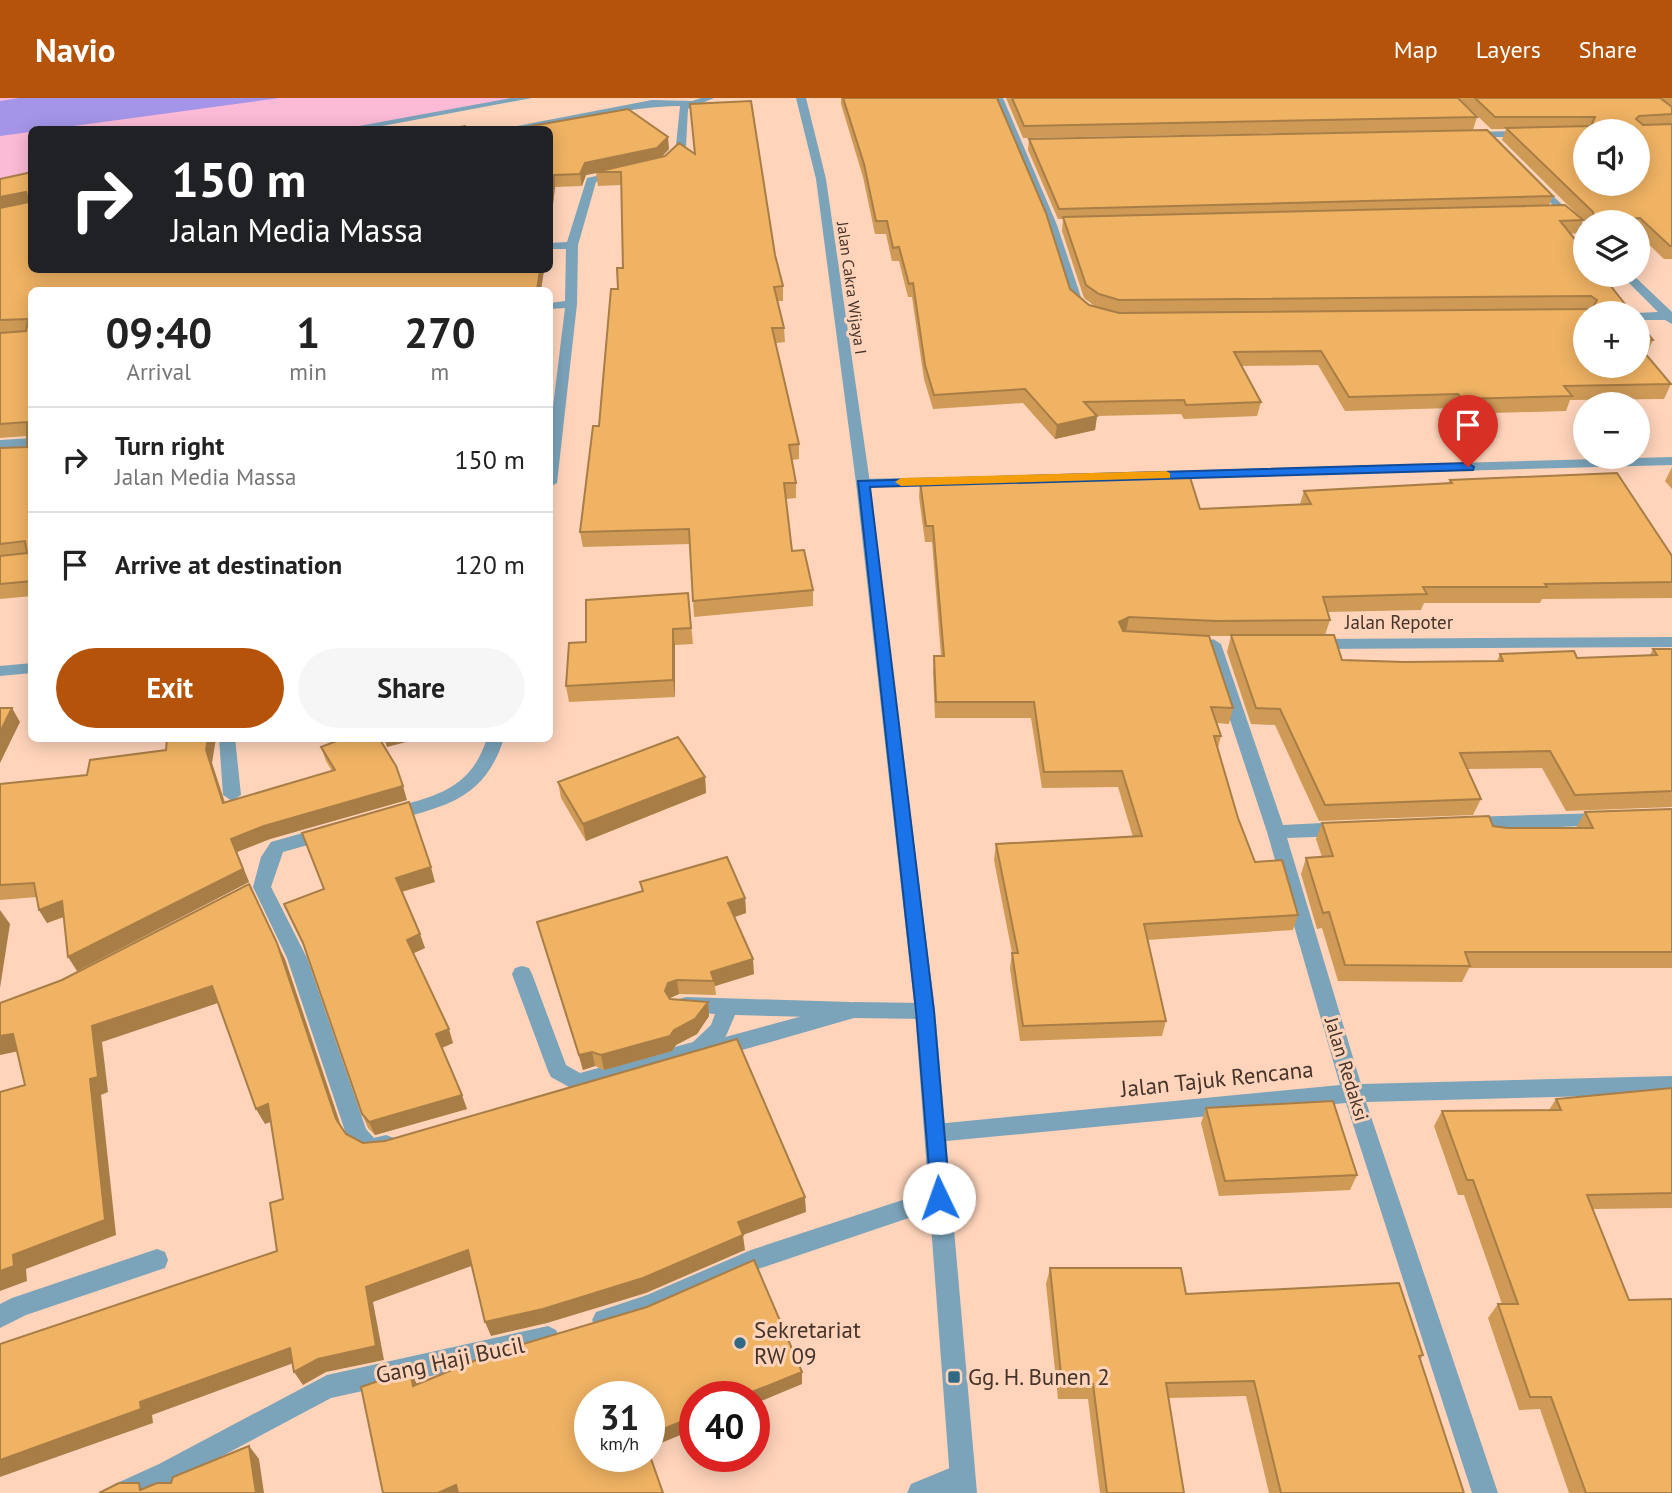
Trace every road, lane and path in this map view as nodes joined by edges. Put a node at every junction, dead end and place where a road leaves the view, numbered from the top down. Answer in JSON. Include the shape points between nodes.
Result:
{"nodes":[{"id":1,"x":527,"y":98,"type":"edge"},
{"id":2,"x":709,"y":98,"type":"edge"},
{"id":3,"x":800,"y":98,"type":"edge"},
{"id":4,"x":998,"y":98,"type":"edge"},
{"id":5,"x":689,"y":103,"type":"junction"},
{"id":6,"x":1479,"y":125,"type":"edge"},
{"id":7,"x":364,"y":126,"type":"edge"},
{"id":8,"x":523,"y":126,"type":"edge"},
{"id":9,"x":1544,"y":133,"type":"edge"},
{"id":10,"x":1489,"y":134,"type":"junction"},
{"id":11,"x":1461,"y":135,"type":"edge"},
{"id":12,"x":1019,"y":144,"type":"junction"},
{"id":13,"x":1033,"y":144,"type":"edge"},
{"id":14,"x":1498,"y":144,"type":"edge"},
{"id":15,"x":651,"y":167,"type":"edge"},
{"id":16,"x":630,"y":172,"type":"edge"},
{"id":17,"x":1526,"y":173,"type":"edge"},
{"id":18,"x":1573,"y":224,"type":"edge"},
{"id":19,"x":1052,"y":225,"type":"junction"},
{"id":20,"x":1066,"y":225,"type":"edge"},
{"id":21,"x":572,"y":245,"type":"junction"},
{"id":22,"x":553,"y":246,"type":"edge"},
{"id":23,"x":1640,"y":287,"type":"edge"},
{"id":24,"x":571,"y":304,"type":"junction"},
{"id":25,"x":553,"y":306,"type":"edge"},
{"id":26,"x":1098,"y":315,"type":"edge"},
{"id":27,"x":1650,"y":316,"type":"edge"},
{"id":28,"x":1671,"y":317,"type":"edge"},
{"id":29,"x":554,"y":412,"type":"edge"},
{"id":30,"x":553,"y":430,"type":"edge"},
{"id":31,"x":28,"y":442,"type":"edge"},
{"id":32,"x":0,"y":444,"type":"edge"},
{"id":33,"x":28,"y":455,"type":"edge"},
{"id":34,"x":0,"y":457,"type":"edge"},
{"id":35,"x":1672,"y":461,"type":"edge"},
{"id":36,"x":1154,"y":475,"type":"edge"},
{"id":37,"x":960,"y":481,"type":"edge"},
{"id":38,"x":863,"y":483,"type":"junction"},
{"id":39,"x":1672,"y":642,"type":"edge"},
{"id":40,"x":1214,"y":644,"type":"edge"},
{"id":41,"x":1297,"y":644,"type":"edge"},
{"id":42,"x":28,"y":668,"type":"edge"},
{"id":43,"x":0,"y":671,"type":"edge"},
{"id":44,"x":227,"y":742,"type":"edge"},
{"id":45,"x":495,"y":742,"type":"edge"},
{"id":46,"x":232,"y":795,"type":"dead end"},
{"id":47,"x":378,"y":818,"type":"edge"},
{"id":48,"x":1617,"y":818,"type":"edge"},
{"id":49,"x":1453,"y":825,"type":"edge"},
{"id":50,"x":1358,"y":828,"type":"edge"},
{"id":51,"x":340,"y":829,"type":"edge"},
{"id":52,"x":1276,"y":832,"type":"junction"},
{"id":53,"x":262,"y":887,"type":"junction"},
{"id":54,"x":241,"y":898,"type":"edge"},
{"id":55,"x":522,"y":974,"type":"dead end"},
{"id":56,"x":679,"y":1005,"type":"edge"},
{"id":57,"x":727,"y":1008,"type":"junction"},
{"id":58,"x":854,"y":1010,"type":"junction"},
{"id":59,"x":925,"y":1011,"type":"junction"},
{"id":60,"x":1672,"y":1085,"type":"edge"},
{"id":61,"x":1353,"y":1093,"type":"junction"},
{"id":62,"x":559,"y":1094,"type":"edge"},
{"id":63,"x":936,"y":1133,"type":"junction"},
{"id":64,"x":404,"y":1140,"type":"edge"},
{"id":65,"x":939,"y":1198,"type":"junction"},
{"id":66,"x":157,"y":1260,"type":"dead end"},
{"id":67,"x":0,"y":1317,"type":"edge"},
{"id":68,"x":169,"y":1483,"type":"edge"},
{"id":69,"x":963,"y":1485,"type":"edge"},
{"id":70,"x":124,"y":1493,"type":"edge"},
{"id":71,"x":920,"y":1493,"type":"edge"},
{"id":72,"x":1485,"y":1493,"type":"edge"}],
"edges":[{"from":1,"to":7,"type":"street"},
{"from":2,"to":5,"type":"street"},
{"from":3,"to":38,"type":"street","name":"Jalan Cakra Wijaya I","via":[[821,179]]},
{"from":4,"to":12,"type":"street"},
{"from":5,"to":8,"type":"street","via":[[652,103]]},
{"from":5,"to":15,"type":"street","via":[[683,108],[681,146],[662,165]]},
{"from":6,"to":10,"type":"street"},
{"from":9,"to":10,"type":"street"},
{"from":10,"to":11,"type":"street"},
{"from":10,"to":14,"type":"street"},
{"from":12,"to":13,"type":"street"},
{"from":12,"to":19,"type":"street"},
{"from":16,"to":21,"type":"street","via":[[591,180]]},
{"from":17,"to":18,"type":"street"},
{"from":19,"to":20,"type":"street"},
{"from":19,"to":26,"type":"street","via":[[1077,302]]},
{"from":21,"to":22,"type":"street"},
{"from":21,"to":24,"type":"street"},
{"from":23,"to":28,"type":"street"},
{"from":24,"to":25,"type":"street"},
{"from":24,"to":29,"type":"street"},
{"from":27,"to":28,"type":"street"},
{"from":29,"to":30,"type":"street"},
{"from":31,"to":32,"type":"street"},
{"from":33,"to":34,"type":"street"},
{"from":35,"to":36,"type":"street"},
{"from":37,"to":38,"type":"street"},
{"from":38,"to":59,"type":"street","name":"Jalan Cakra Wijaya I"},
{"from":39,"to":41,"type":"street","name":"Jalan Repoter"},
{"from":40,"to":52,"type":"street","name":"Jalan Redaksi"},
{"from":42,"to":43,"type":"street"},
{"from":44,"to":46,"type":"street"},
{"from":45,"to":47,"type":"street","via":[[480,776],[457,794]]},
{"from":48,"to":49,"type":"street"},
{"from":50,"to":52,"type":"street"},
{"from":51,"to":53,"type":"street","via":[[277,846]]},
{"from":52,"to":61,"type":"street","name":"Jalan Redaksi"},
{"from":53,"to":54,"type":"street"},
{"from":53,"to":64,"type":"street","via":[[297,958],[357,1133],[369,1148]]},
{"from":55,"to":57,"type":"street","via":[[558,1072],[578,1083],[699,1049],[719,1030]]},
{"from":56,"to":57,"type":"street"},
{"from":57,"to":58,"type":"street"},
{"from":58,"to":59,"type":"street"},
{"from":58,"to":62,"type":"street"},
{"from":59,"to":63,"type":"street","name":"Jalan Cakra Wijaya I"},
{"from":60,"to":61,"type":"street","name":"Jalan Tajuk Rencana"},
{"from":61,"to":63,"type":"street","name":"Jalan Tajuk Rencana"},
{"from":61,"to":72,"type":"street","name":"Jalan Redaksi"},
{"from":63,"to":65,"type":"street","name":"Jalan Cakra Wijaya I"},
{"from":65,"to":68,"type":"street","name":"Gang Haji Bucil","via":[[751,1261],[649,1306],[580,1328],[327,1387]]},
{"from":65,"to":69,"type":"street","name":"Jalan Cakra Wijaya I"},
{"from":66,"to":67,"type":"street","via":[[20,1306]]},
{"from":68,"to":70,"type":"street","name":"Gang Haji Bucil"},
{"from":69,"to":71,"type":"street"}]}
